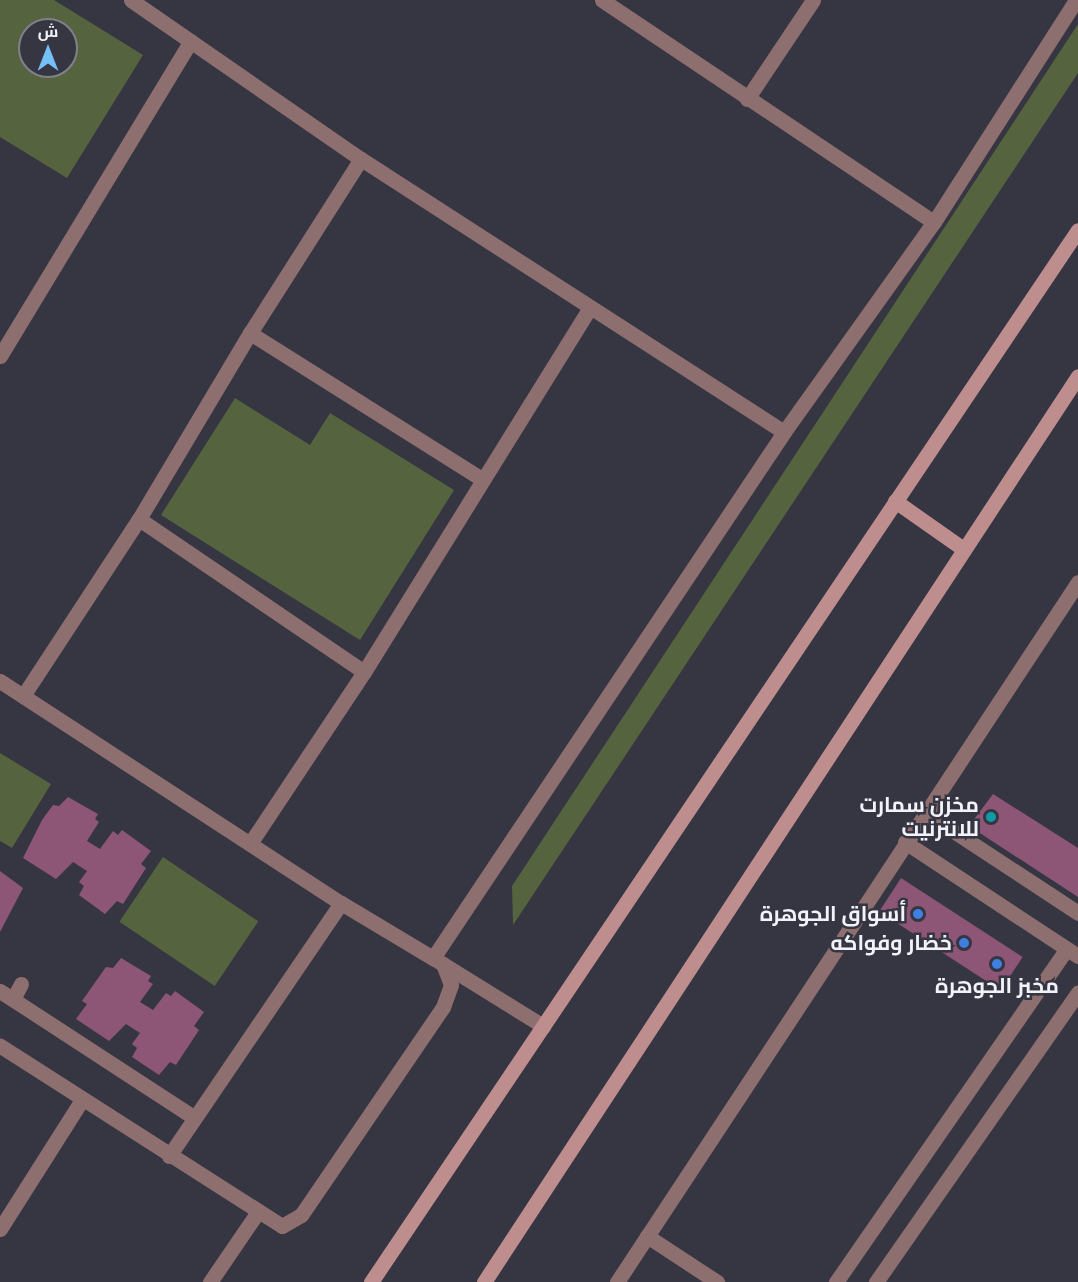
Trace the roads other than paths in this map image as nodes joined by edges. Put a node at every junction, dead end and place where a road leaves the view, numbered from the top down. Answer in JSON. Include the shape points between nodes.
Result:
{"nodes":[{"id":1,"x":131,"y":0,"type":"edge"},
{"id":2,"x":602,"y":0,"type":"edge"},
{"id":3,"x":813,"y":0,"type":"edge"},
{"id":4,"x":1076,"y":0,"type":"edge"},
{"id":5,"x":190,"y":41,"type":"junction"},
{"id":6,"x":747,"y":99,"type":"junction"},
{"id":7,"x":361,"y":159,"type":"junction"},
{"id":8,"x":933,"y":222,"type":"junction"},
{"id":9,"x":1078,"y":230,"type":"edge"},
{"id":10,"x":590,"y":308,"type":"junction"},
{"id":11,"x":250,"y":333,"type":"junction"},
{"id":12,"x":0,"y":356,"type":"edge"},
{"id":13,"x":1078,"y":376,"type":"edge"},
{"id":14,"x":784,"y":432,"type":"junction"},
{"id":15,"x":483,"y":480,"type":"junction"},
{"id":16,"x":895,"y":501,"type":"junction"},
{"id":17,"x":140,"y":519,"type":"junction"},
{"id":18,"x":963,"y":548,"type":"junction"},
{"id":19,"x":1078,"y":582,"type":"edge"},
{"id":20,"x":364,"y":672,"type":"junction"},
{"id":21,"x":0,"y":681,"type":"edge"},
{"id":22,"x":23,"y":696,"type":"junction"},
{"id":23,"x":926,"y":813,"type":"junction"},
{"id":24,"x":251,"y":842,"type":"junction"},
{"id":25,"x":905,"y":842,"type":"junction"},
{"id":26,"x":340,"y":903,"type":"junction"},
{"id":27,"x":1078,"y":913,"type":"edge"},
{"id":28,"x":1075,"y":954,"type":"edge"},
{"id":29,"x":438,"y":961,"type":"junction"},
{"id":30,"x":21,"y":984,"type":"dead end"},
{"id":31,"x":1078,"y":992,"type":"edge"},
{"id":32,"x":7,"y":995,"type":"edge"},
{"id":33,"x":543,"y":1026,"type":"junction"},
{"id":34,"x":0,"y":1046,"type":"edge"},
{"id":35,"x":82,"y":1100,"type":"junction"},
{"id":36,"x":193,"y":1117,"type":"junction"},
{"id":37,"x":169,"y":1156,"type":"junction"},
{"id":38,"x":257,"y":1213,"type":"junction"},
{"id":39,"x":0,"y":1229,"type":"edge"},
{"id":40,"x":647,"y":1236,"type":"junction"},
{"id":41,"x":210,"y":1282,"type":"edge"},
{"id":42,"x":371,"y":1282,"type":"edge"},
{"id":43,"x":484,"y":1282,"type":"edge"},
{"id":44,"x":617,"y":1282,"type":"edge"},
{"id":45,"x":717,"y":1282,"type":"edge"},
{"id":46,"x":836,"y":1282,"type":"edge"},
{"id":47,"x":876,"y":1282,"type":"edge"}],
"edges":[{"from":1,"to":5,"type":"street"},
{"from":2,"to":6,"type":"street"},
{"from":3,"to":6,"type":"street"},
{"from":4,"to":8,"type":"street"},
{"from":5,"to":7,"type":"street"},
{"from":5,"to":12,"type":"street"},
{"from":6,"to":8,"type":"street"},
{"from":7,"to":10,"type":"street"},
{"from":7,"to":11,"type":"street"},
{"from":8,"to":14,"type":"street"},
{"from":9,"to":16,"type":"main road"},
{"from":10,"to":14,"type":"street"},
{"from":10,"to":15,"type":"street"},
{"from":11,"to":15,"type":"street"},
{"from":11,"to":17,"type":"street"},
{"from":13,"to":18,"type":"main road"},
{"from":14,"to":29,"type":"street"},
{"from":15,"to":20,"type":"street"},
{"from":16,"to":18,"type":"main road"},
{"from":16,"to":33,"type":"main road"},
{"from":17,"to":20,"type":"street"},
{"from":17,"to":22,"type":"street"},
{"from":18,"to":43,"type":"main road"},
{"from":19,"to":23,"type":"street"},
{"from":20,"to":24,"type":"street"},
{"from":21,"to":22,"type":"street"},
{"from":22,"to":24,"type":"street"},
{"from":23,"to":25,"type":"street"},
{"from":23,"to":27,"type":"street"},
{"from":24,"to":26,"type":"street"},
{"from":25,"to":28,"type":"street"},
{"from":25,"to":40,"type":"street"},
{"from":26,"to":29,"type":"street"},
{"from":26,"to":36,"type":"street"},
{"from":28,"to":46,"type":"street"},
{"from":29,"to":33,"type":"street"},
{"from":29,"to":38,"type":"street","via":[[449,974],[449,996],[301,1215],[282,1226]]},
{"from":30,"to":32,"type":"street"},
{"from":31,"to":47,"type":"street"},
{"from":32,"to":36,"type":"street"},
{"from":33,"to":42,"type":"main road"},
{"from":34,"to":35,"type":"street"},
{"from":35,"to":37,"type":"street"},
{"from":35,"to":39,"type":"street"},
{"from":36,"to":37,"type":"street"},
{"from":37,"to":38,"type":"street"},
{"from":38,"to":41,"type":"street"},
{"from":40,"to":44,"type":"street"},
{"from":40,"to":45,"type":"street"}]}
